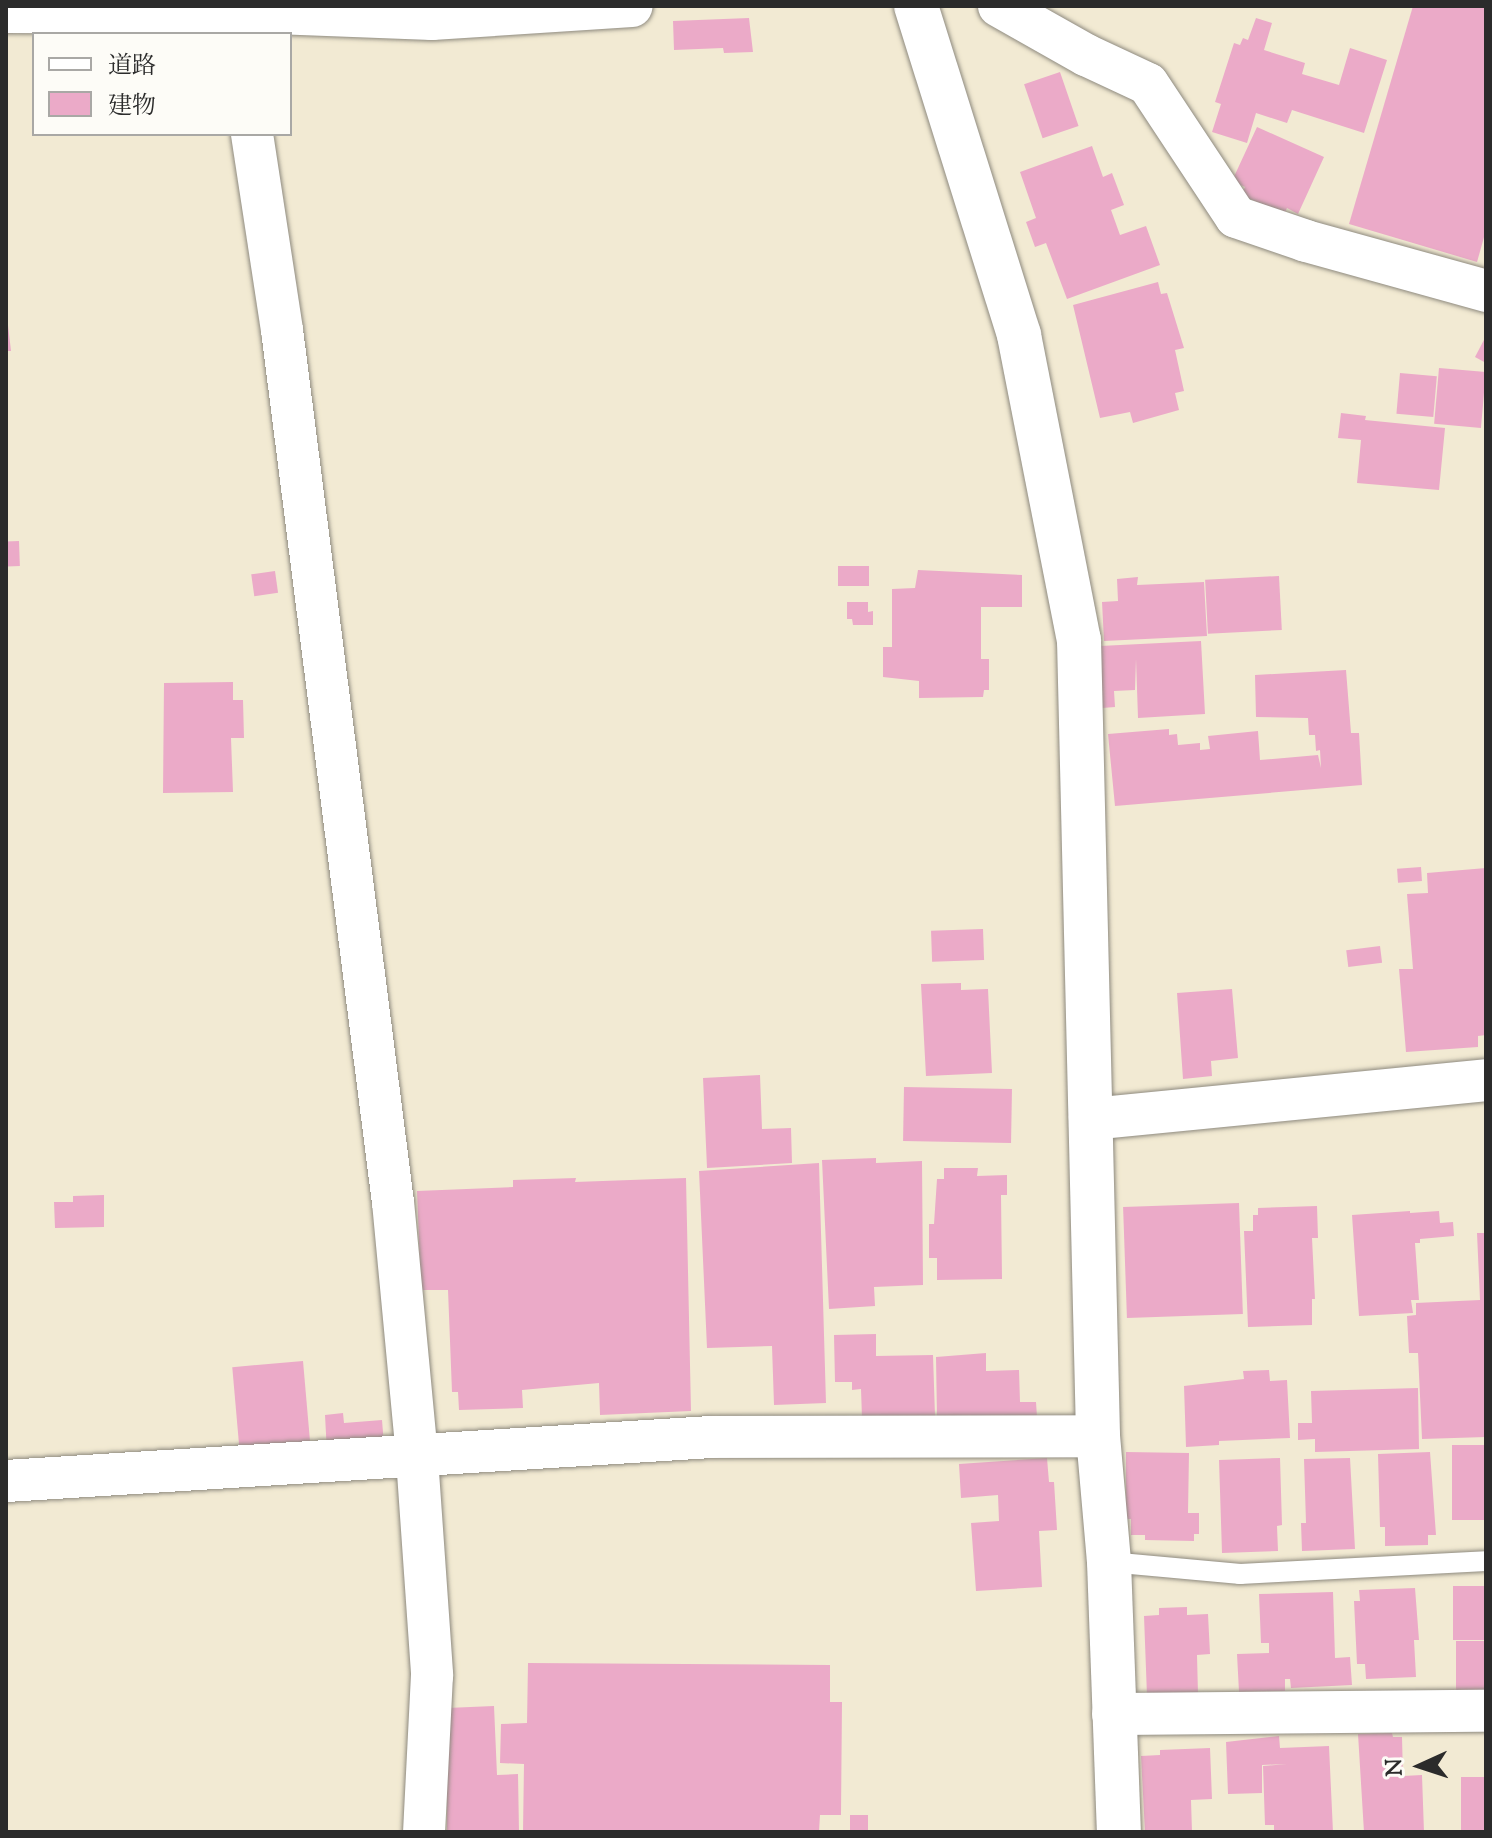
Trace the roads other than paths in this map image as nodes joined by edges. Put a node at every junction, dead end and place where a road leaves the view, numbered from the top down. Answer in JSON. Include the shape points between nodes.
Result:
{"nodes":[{"id":1,"x":632,"y":6,"type":"edge"},
{"id":2,"x":916,"y":6,"type":"edge"},
{"id":3,"x":999,"y":6,"type":"edge"},
{"id":4,"x":166,"y":9,"type":"edge"},
{"id":5,"x":6,"y":12,"type":"edge"},
{"id":6,"x":272,"y":24,"type":"edge"},
{"id":7,"x":252,"y":136,"type":"edge"},
{"id":8,"x":1486,"y":291,"type":"edge"},
{"id":9,"x":1486,"y":1080,"type":"edge"},
{"id":10,"x":1090,"y":1119,"type":"junction"},
{"id":11,"x":1098,"y":1436,"type":"junction"},
{"id":12,"x":417,"y":1458,"type":"junction"},
{"id":13,"x":6,"y":1481,"type":"edge"},
{"id":14,"x":1486,"y":1561,"type":"edge"},
{"id":15,"x":1109,"y":1562,"type":"junction"},
{"id":16,"x":1486,"y":1711,"type":"edge"},
{"id":17,"x":1113,"y":1714,"type":"junction"},
{"id":18,"x":424,"y":1832,"type":"edge"},
{"id":19,"x":1119,"y":1832,"type":"edge"}],
"edges":[{"from":1,"to":6,"type":"street"},
{"from":2,"to":10,"type":"street","via":[[1019,335],[1079,640]]},
{"from":3,"to":8,"type":"street","via":[[1148,84],[1236,217]]},
{"from":4,"to":5,"type":"street"},
{"from":4,"to":6,"type":"street"},
{"from":7,"to":12,"type":"street","via":[[284,345],[393,1202]]},
{"from":9,"to":10,"type":"street"},
{"from":10,"to":11,"type":"street"},
{"from":11,"to":12,"type":"street","via":[[712,1437]]},
{"from":11,"to":15,"type":"street"},
{"from":12,"to":13,"type":"street"},
{"from":12,"to":18,"type":"street","via":[[432,1675]]},
{"from":14,"to":15,"type":"lane","via":[[1240,1574]]},
{"from":15,"to":17,"type":"street"},
{"from":16,"to":17,"type":"street"},
{"from":17,"to":19,"type":"street"}]}
